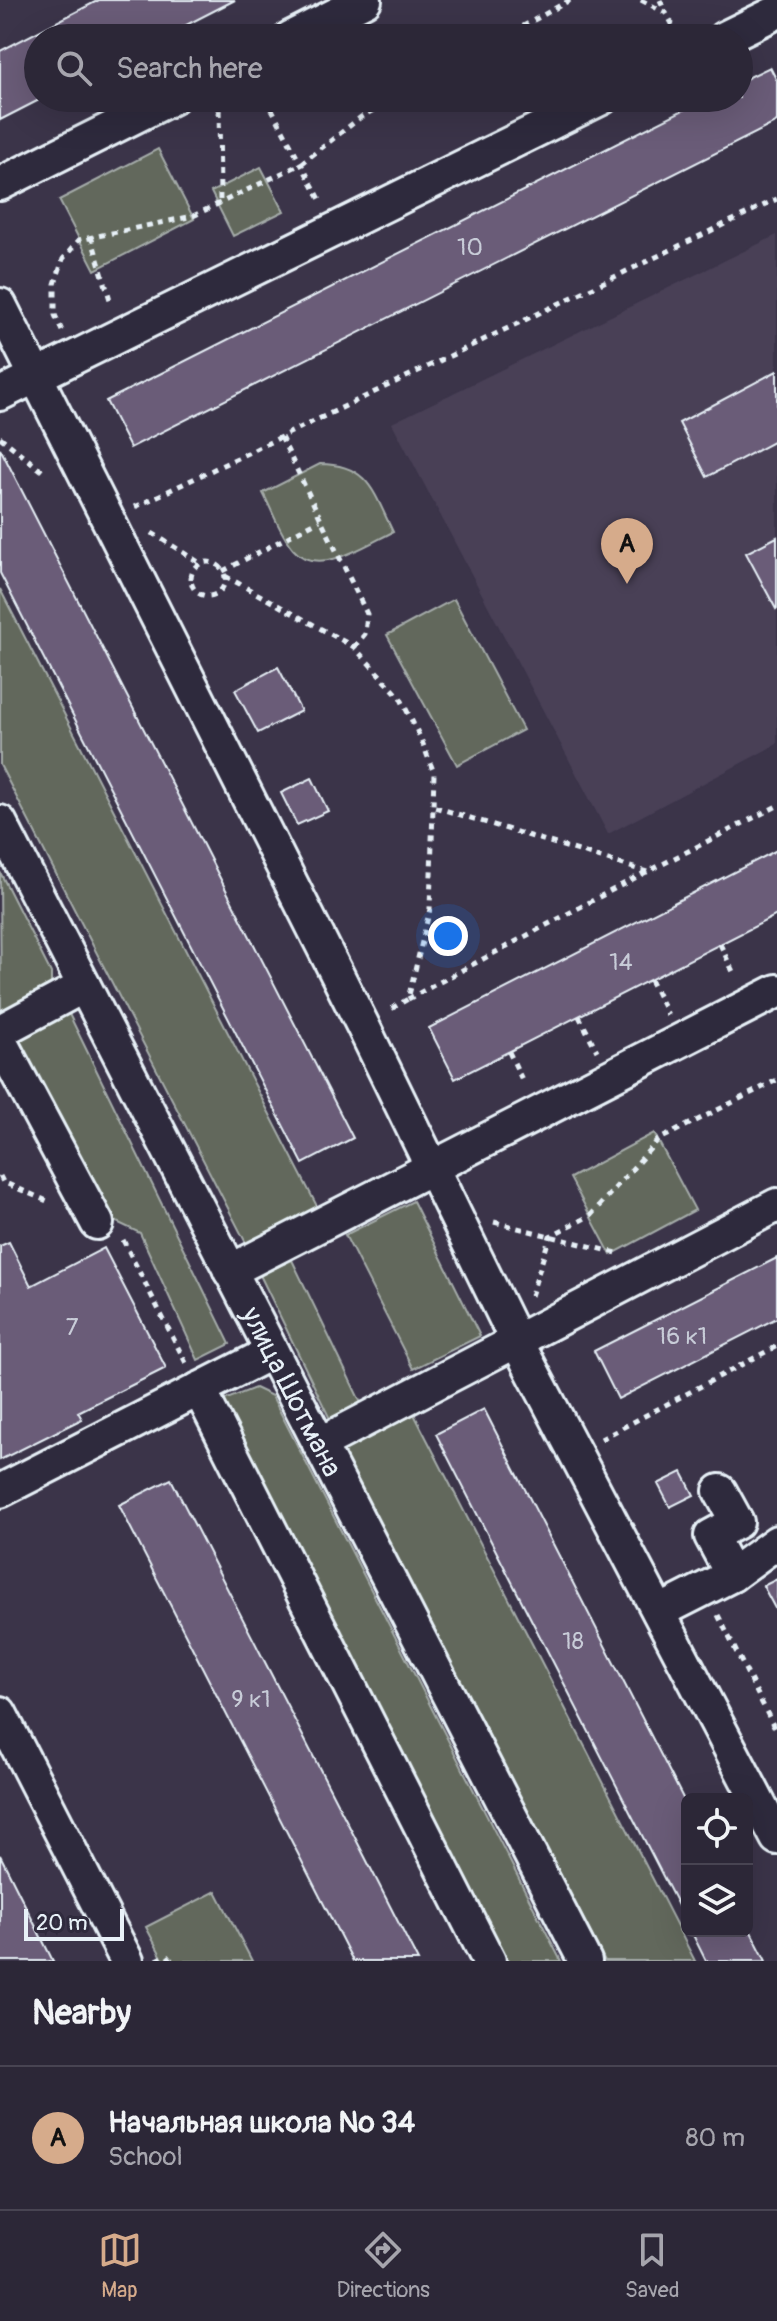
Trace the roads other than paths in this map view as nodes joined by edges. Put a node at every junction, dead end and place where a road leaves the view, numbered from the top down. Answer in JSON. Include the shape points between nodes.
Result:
{"nodes":[{"id":1,"x":365,"y":0,"type":"edge"},
{"id":2,"x":771,"y":12,"type":"edge"},
{"id":3,"x":318,"y":24,"type":"edge"},
{"id":4,"x":749,"y":24,"type":"edge"},
{"id":5,"x":144,"y":112,"type":"edge"},
{"id":6,"x":574,"y":112,"type":"edge"},
{"id":7,"x":0,"y":184,"type":"edge"},
{"id":8,"x":0,"y":305,"type":"edge"},
{"id":9,"x":37,"y":376,"type":"junction"},
{"id":10,"x":0,"y":394,"type":"edge"},
{"id":11,"x":0,"y":822,"type":"edge"},
{"id":12,"x":84,"y":986,"type":"junction"},
{"id":13,"x":777,"y":991,"type":"edge"},
{"id":14,"x":0,"y":1031,"type":"edge"},
{"id":15,"x":0,"y":1041,"type":"edge"},
{"id":16,"x":433,"y":1168,"type":"junction"},
{"id":17,"x":777,"y":1205,"type":"edge"},
{"id":18,"x":97,"y":1223,"type":"road end"},
{"id":19,"x":230,"y":1271,"type":"junction"},
{"id":20,"x":516,"y":1340,"type":"junction"},
{"id":21,"x":272,"y":1352,"type":"junction"},
{"id":22,"x":199,"y":1389,"type":"junction"},
{"id":23,"x":319,"y":1444,"type":"junction"},
{"id":24,"x":0,"y":1491,"type":"edge"},
{"id":25,"x":720,"y":1491,"type":"dead end"},
{"id":26,"x":777,"y":1542,"type":"edge"},
{"id":27,"x":718,"y":1582,"type":"junction"},
{"id":28,"x":659,"y":1612,"type":"junction"},
{"id":29,"x":0,"y":1713,"type":"edge"},
{"id":30,"x":777,"y":1838,"type":"edge"},
{"id":31,"x":127,"y":1961,"type":"edge"},
{"id":32,"x":489,"y":1961,"type":"edge"},
{"id":33,"x":585,"y":1961,"type":"edge"}],
"edges":[{"from":1,"to":3,"type":"street"},
{"from":2,"to":4,"type":"street"},
{"from":5,"to":7,"type":"street"},
{"from":6,"to":9,"type":"street"},
{"from":8,"to":9,"type":"street"},
{"from":9,"to":10,"type":"street"},
{"from":9,"to":16,"type":"street"},
{"from":11,"to":12,"type":"street","name":"улица Шотмана"},
{"from":12,"to":14,"type":"street"},
{"from":12,"to":19,"type":"street","name":"улица Шотмана"},
{"from":13,"to":16,"type":"street"},
{"from":15,"to":18,"type":"street"},
{"from":16,"to":19,"type":"street"},
{"from":16,"to":20,"type":"street"},
{"from":17,"to":20,"type":"street"},
{"from":19,"to":21,"type":"street","name":"улица Шотмана"},
{"from":20,"to":23,"type":"street"},
{"from":20,"to":28,"type":"street"},
{"from":21,"to":22,"type":"street"},
{"from":21,"to":23,"type":"street","name":"улица Шотмана"},
{"from":22,"to":24,"type":"street"},
{"from":22,"to":32,"type":"street"},
{"from":23,"to":33,"type":"street","name":"улица Шотмана"},
{"from":25,"to":27,"type":"street","via":[[737,1522],[711,1536]]},
{"from":26,"to":27,"type":"street"},
{"from":27,"to":28,"type":"street"},
{"from":28,"to":30,"type":"street"},
{"from":29,"to":31,"type":"street"}]}
